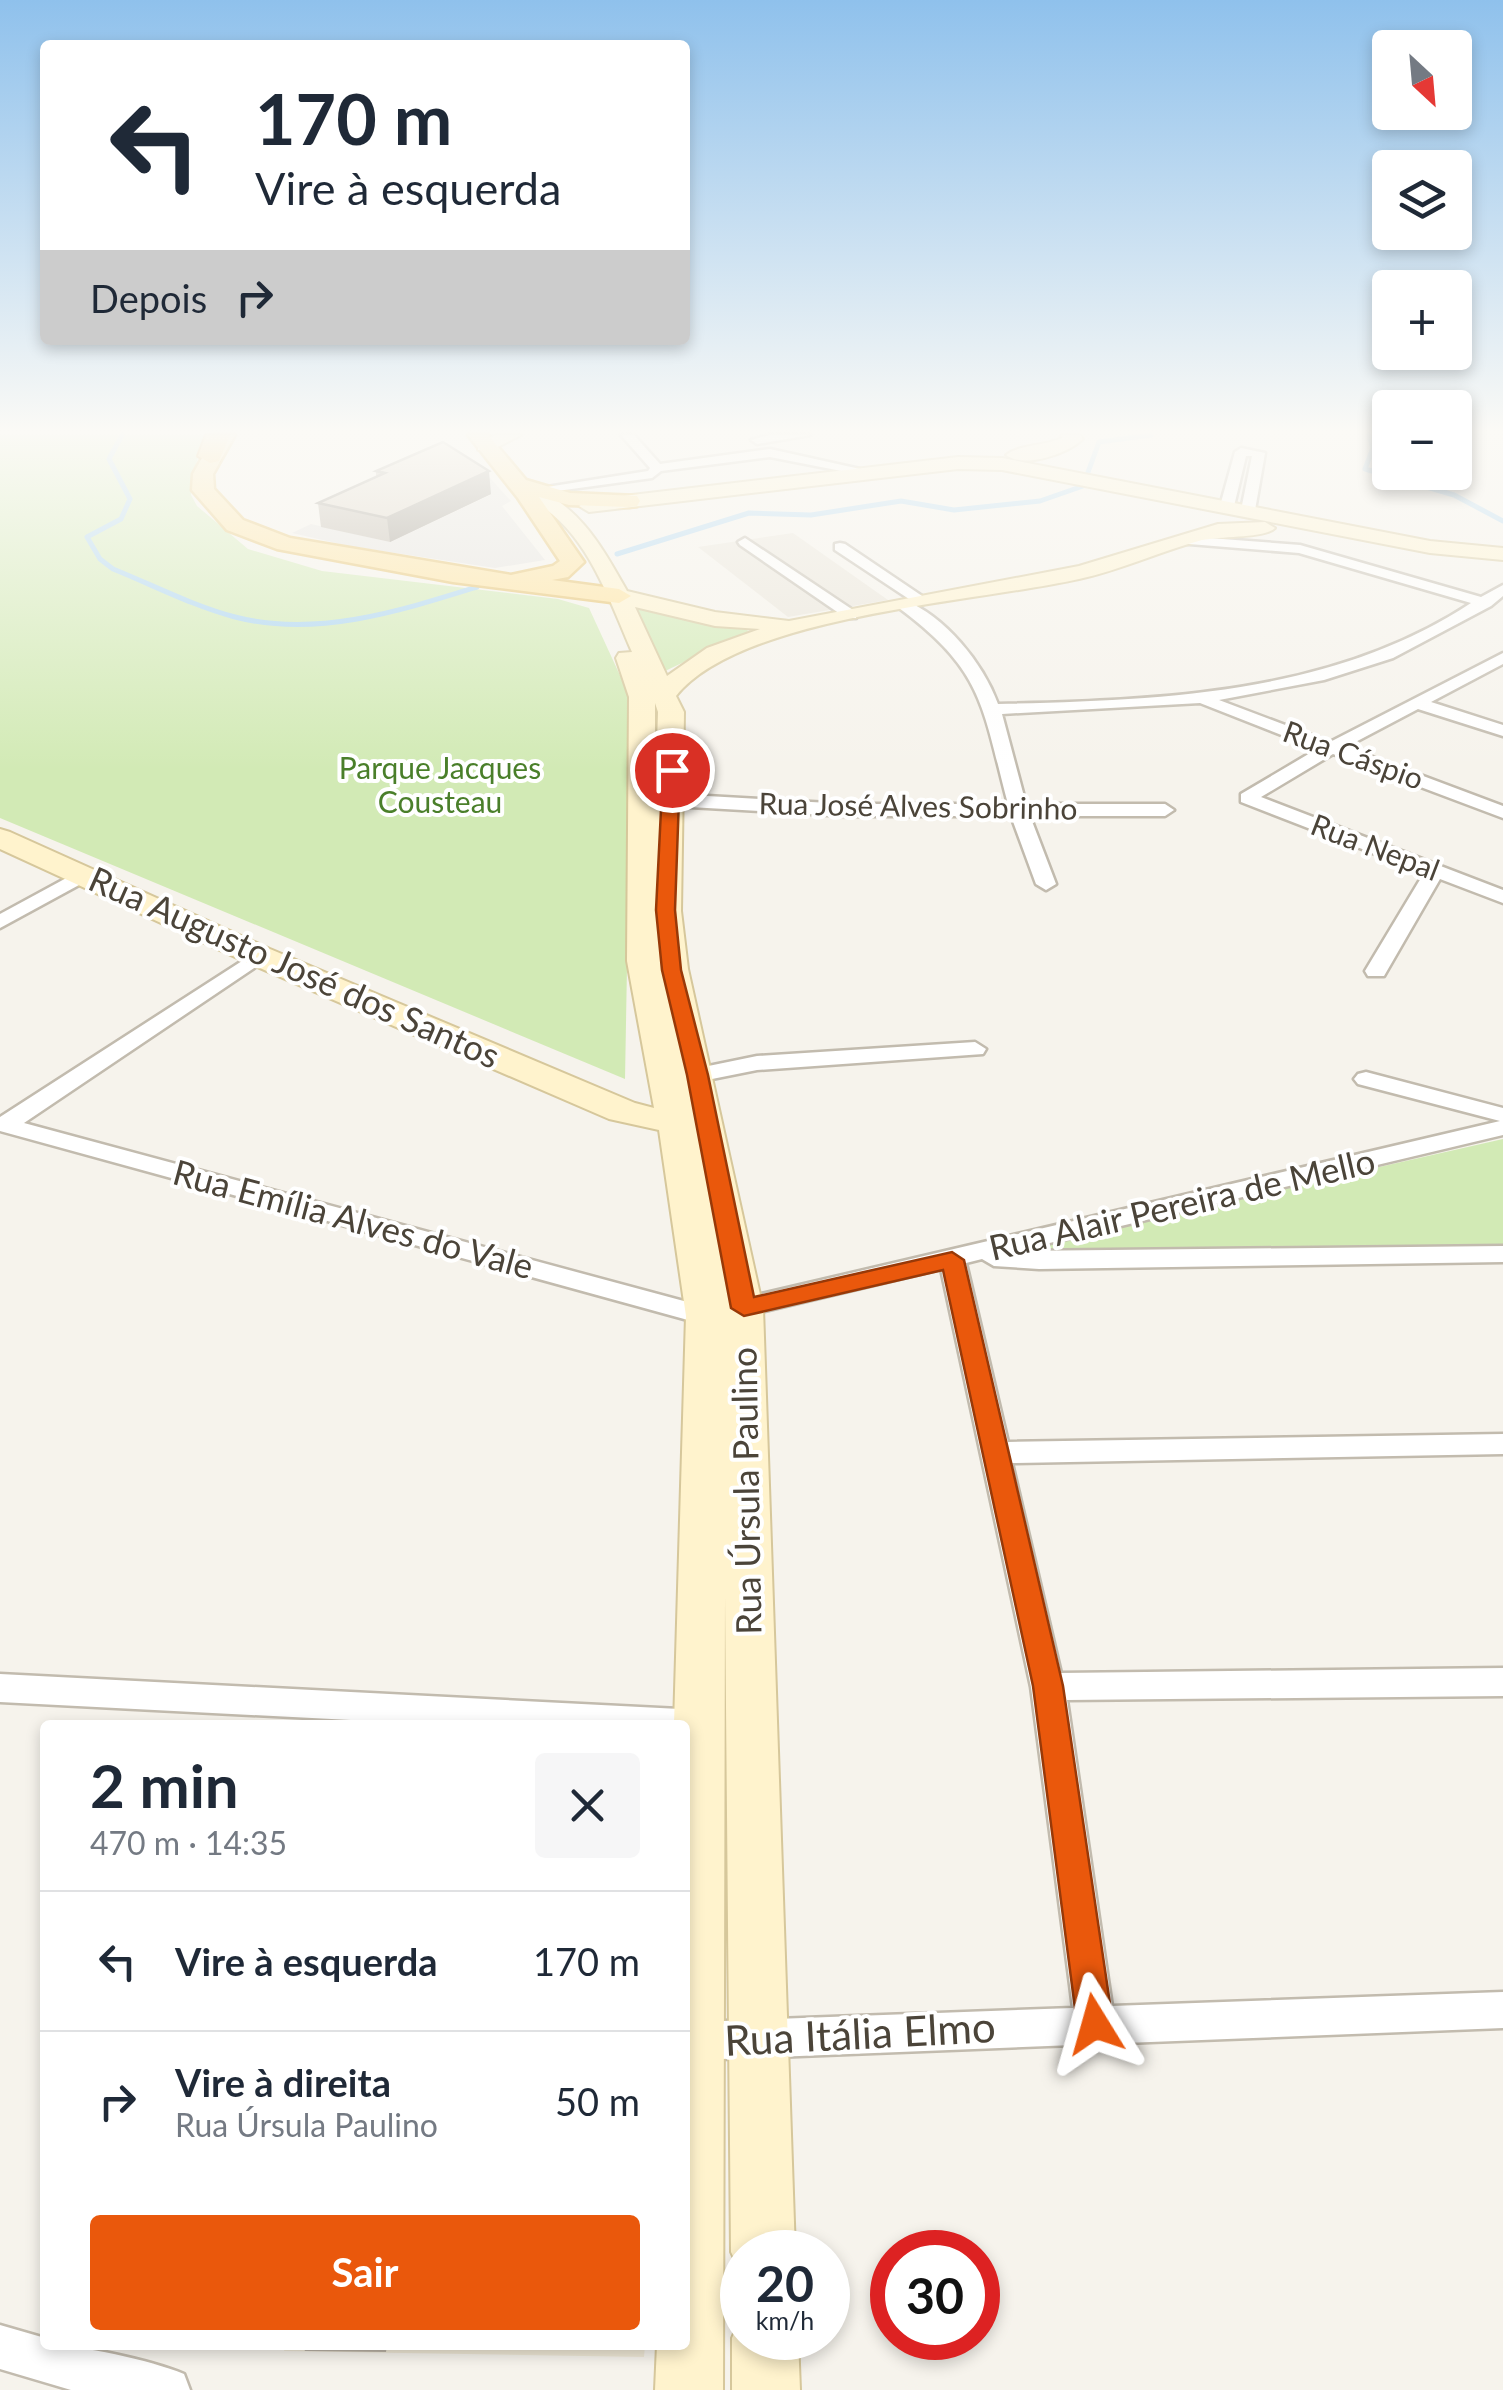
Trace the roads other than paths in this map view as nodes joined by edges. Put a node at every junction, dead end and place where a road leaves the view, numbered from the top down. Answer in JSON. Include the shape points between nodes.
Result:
{"nodes":[{"id":1,"x":299,"y":547,"type":"edge"},
{"id":2,"x":563,"y":547,"type":"edge"},
{"id":3,"x":591,"y":547,"type":"edge"},
{"id":4,"x":753,"y":547,"type":"edge"},
{"id":5,"x":840,"y":547,"type":"dead end"},
{"id":6,"x":1181,"y":547,"type":"edge"},
{"id":7,"x":1276,"y":547,"type":"edge"},
{"id":8,"x":1379,"y":547,"type":"edge"},
{"id":9,"x":1422,"y":547,"type":"edge"},
{"id":10,"x":1503,"y":554,"type":"edge"},
{"id":11,"x":1503,"y":565,"type":"edge"},
{"id":12,"x":496,"y":581,"type":"junction"},
{"id":13,"x":1503,"y":589,"type":"edge"},
{"id":14,"x":588,"y":592,"type":"junction"},
{"id":15,"x":618,"y":596,"type":"junction"},
{"id":16,"x":1486,"y":603,"type":"junction"},
{"id":17,"x":914,"y":607,"type":"junction"},
{"id":18,"x":851,"y":615,"type":"junction"},
{"id":19,"x":812,"y":622,"type":"junction"},
{"id":20,"x":730,"y":648,"type":"junction"},
{"id":21,"x":1498,"y":665,"type":"edge"},
{"id":22,"x":665,"y":694,"type":"junction"},
{"id":23,"x":1204,"y":700,"type":"junction"},
{"id":24,"x":1419,"y":704,"type":"junction"},
{"id":25,"x":995,"y":709,"type":"junction"},
{"id":26,"x":1503,"y":731,"type":"edge"},
{"id":27,"x":1331,"y":748,"type":"junction"},
{"id":28,"x":672,"y":800,"type":"junction"},
{"id":29,"x":1165,"y":810,"type":"dead end"},
{"id":30,"x":1019,"y":812,"type":"junction"},
{"id":31,"x":1503,"y":812,"type":"edge"},
{"id":32,"x":0,"y":838,"type":"edge"},
{"id":33,"x":1435,"y":871,"type":"junction"},
{"id":34,"x":83,"y":875,"type":"junction"},
{"id":35,"x":1046,"y":884,"type":"dead end"},
{"id":36,"x":1503,"y":897,"type":"edge"},
{"id":37,"x":0,"y":922,"type":"edge"},
{"id":38,"x":259,"y":956,"type":"junction"},
{"id":39,"x":1376,"y":971,"type":"dead end"},
{"id":40,"x":975,"y":1049,"type":"dead end"},
{"id":41,"x":1366,"y":1079,"type":"dead end"},
{"id":42,"x":588,"y":1097,"type":"junction"},
{"id":43,"x":686,"y":1099,"type":"junction"},
{"id":44,"x":632,"y":1114,"type":"junction"},
{"id":45,"x":1503,"y":1115,"type":"edge"},
{"id":46,"x":2,"y":1125,"type":"edge"},
{"id":47,"x":1503,"y":1128,"type":"edge"},
{"id":48,"x":682,"y":1160,"type":"junction"},
{"id":49,"x":1503,"y":1254,"type":"edge"},
{"id":50,"x":964,"y":1257,"type":"junction"},
{"id":51,"x":725,"y":1312,"type":"junction"},
{"id":52,"x":1503,"y":1444,"type":"edge"},
{"id":53,"x":995,"y":1453,"type":"junction"},
{"id":54,"x":1503,"y":1682,"type":"edge"},
{"id":55,"x":1048,"y":1686,"type":"junction"},
{"id":56,"x":0,"y":1688,"type":"edge"},
{"id":57,"x":621,"y":1720,"type":"edge"},
{"id":58,"x":690,"y":1724,"type":"edge"},
{"id":59,"x":699,"y":1724,"type":"junction"},
{"id":60,"x":1503,"y":2010,"type":"edge"},
{"id":61,"x":1095,"y":2024,"type":"junction"},
{"id":62,"x":728,"y":2040,"type":"junction"},
{"id":63,"x":759,"y":2230,"type":"edge"},
{"id":64,"x":0,"y":2347,"type":"edge"},
{"id":65,"x":765,"y":2360,"type":"edge"},
{"id":66,"x":168,"y":2390,"type":"edge"},
{"id":67,"x":689,"y":2390,"type":"edge"},
{"id":68,"x":766,"y":2390,"type":"edge"}],
"edges":[{"from":1,"to":12,"type":"main road"},
{"from":2,"to":12,"type":"main road","name":"Rua Úrsula Paulino","via":[[572,562],[560,572]]},
{"from":3,"to":15,"type":"main road","name":"Rua Úrsula Paulino"},
{"from":4,"to":18,"type":"street"},
{"from":5,"to":17,"type":"street"},
{"from":6,"to":17,"type":"main road","via":[[1169,557],[1097,580]]},
{"from":7,"to":16,"type":"street"},
{"from":8,"to":11,"type":"main road"},
{"from":9,"to":10,"type":"main road"},
{"from":12,"to":14,"type":"main road"},
{"from":13,"to":16,"type":"street"},
{"from":14,"to":15,"type":"main road"},
{"from":14,"to":43,"type":"main road","name":"Rua Úrsula Paulino","via":[[616,630],[642,697],[643,961]]},
{"from":15,"to":19,"type":"main road","via":[[715,618]]},
{"from":15,"to":22,"type":"main road","name":"Rua Úrsula Paulino"},
{"from":16,"to":23,"type":"street","via":[[1416,642],[1356,655],[1267,690]]},
{"from":17,"to":18,"type":"main road"},
{"from":17,"to":20,"type":"main road"},
{"from":17,"to":25,"type":"street","via":[[970,664]]},
{"from":18,"to":19,"type":"main road"},
{"from":19,"to":20,"type":"main road"},
{"from":20,"to":22,"type":"main road","via":[[676,677]]},
{"from":21,"to":24,"type":"street"},
{"from":22,"to":28,"type":"main road","name":"Rua Úrsula Paulino","via":[[672,712]]},
{"from":23,"to":25,"type":"street"},
{"from":23,"to":27,"type":"street","name":"Rua Cáspio"},
{"from":24,"to":26,"type":"street"},
{"from":24,"to":27,"type":"street"},
{"from":25,"to":30,"type":"street"},
{"from":27,"to":31,"type":"street","name":"Rua Cáspio"},
{"from":27,"to":33,"type":"street","name":"Rua Nepal","via":[[1247,798]]},
{"from":28,"to":30,"type":"street","name":"Rua José Alves Sobrinho"},
{"from":28,"to":43,"type":"main road","name":"Rua Úrsula Paulino","via":[[666,910]]},
{"from":29,"to":30,"type":"street","name":"Rua José Alves Sobrinho"},
{"from":30,"to":35,"type":"street"},
{"from":32,"to":34,"type":"main road","name":"Rua Augusto José dos Santos"},
{"from":33,"to":36,"type":"street","name":"Rua Nepal"},
{"from":33,"to":39,"type":"street"},
{"from":34,"to":37,"type":"street"},
{"from":34,"to":38,"type":"main road","name":"Rua Augusto José dos Santos"},
{"from":38,"to":42,"type":"main road","name":"Rua Augusto José dos Santos"},
{"from":38,"to":46,"type":"street"},
{"from":40,"to":43,"type":"street","via":[[756,1063]]},
{"from":41,"to":45,"type":"street"},
{"from":42,"to":43,"type":"main road"},
{"from":42,"to":44,"type":"main road","name":"Rua Augusto José dos Santos"},
{"from":43,"to":44,"type":"main road","name":"Rua Augusto José dos Santos"},
{"from":43,"to":48,"type":"main road","name":"Rua Úrsula Paulino"},
{"from":43,"to":51,"type":"main road","name":"Rua Úrsula Paulino"},
{"from":44,"to":48,"type":"main road"},
{"from":46,"to":51,"type":"street","name":"Rua Emília Alves do Vale"},
{"from":47,"to":50,"type":"street","name":"Rua Alair Pereira de Mello"},
{"from":48,"to":51,"type":"main road","name":"Rua Úrsula Paulino"},
{"from":49,"to":50,"type":"street"},
{"from":50,"to":51,"type":"street","name":"Rua Alair Pereira de Mello"},
{"from":50,"to":53,"type":"street"},
{"from":51,"to":59,"type":"main road","name":"Rua Úrsula Paulino"},
{"from":51,"to":62,"type":"main road","name":"Rua Úrsula Paulino"},
{"from":52,"to":53,"type":"street"},
{"from":53,"to":55,"type":"street"},
{"from":54,"to":55,"type":"street"},
{"from":55,"to":61,"type":"street"},
{"from":56,"to":57,"type":"street"},
{"from":58,"to":59,"type":"street"},
{"from":59,"to":62,"type":"main road","name":"Rua Úrsula Paulino"},
{"from":60,"to":61,"type":"street","name":"Rua Itália Elmo"},
{"from":61,"to":62,"type":"street","name":"Rua Itália Elmo"},
{"from":62,"to":63,"type":"main road","name":"Rua Úrsula Paulino"},
{"from":62,"to":67,"type":"main road","name":"Rua Úrsula Paulino"},
{"from":64,"to":66,"type":"street"},
{"from":65,"to":68,"type":"main road"}]}
